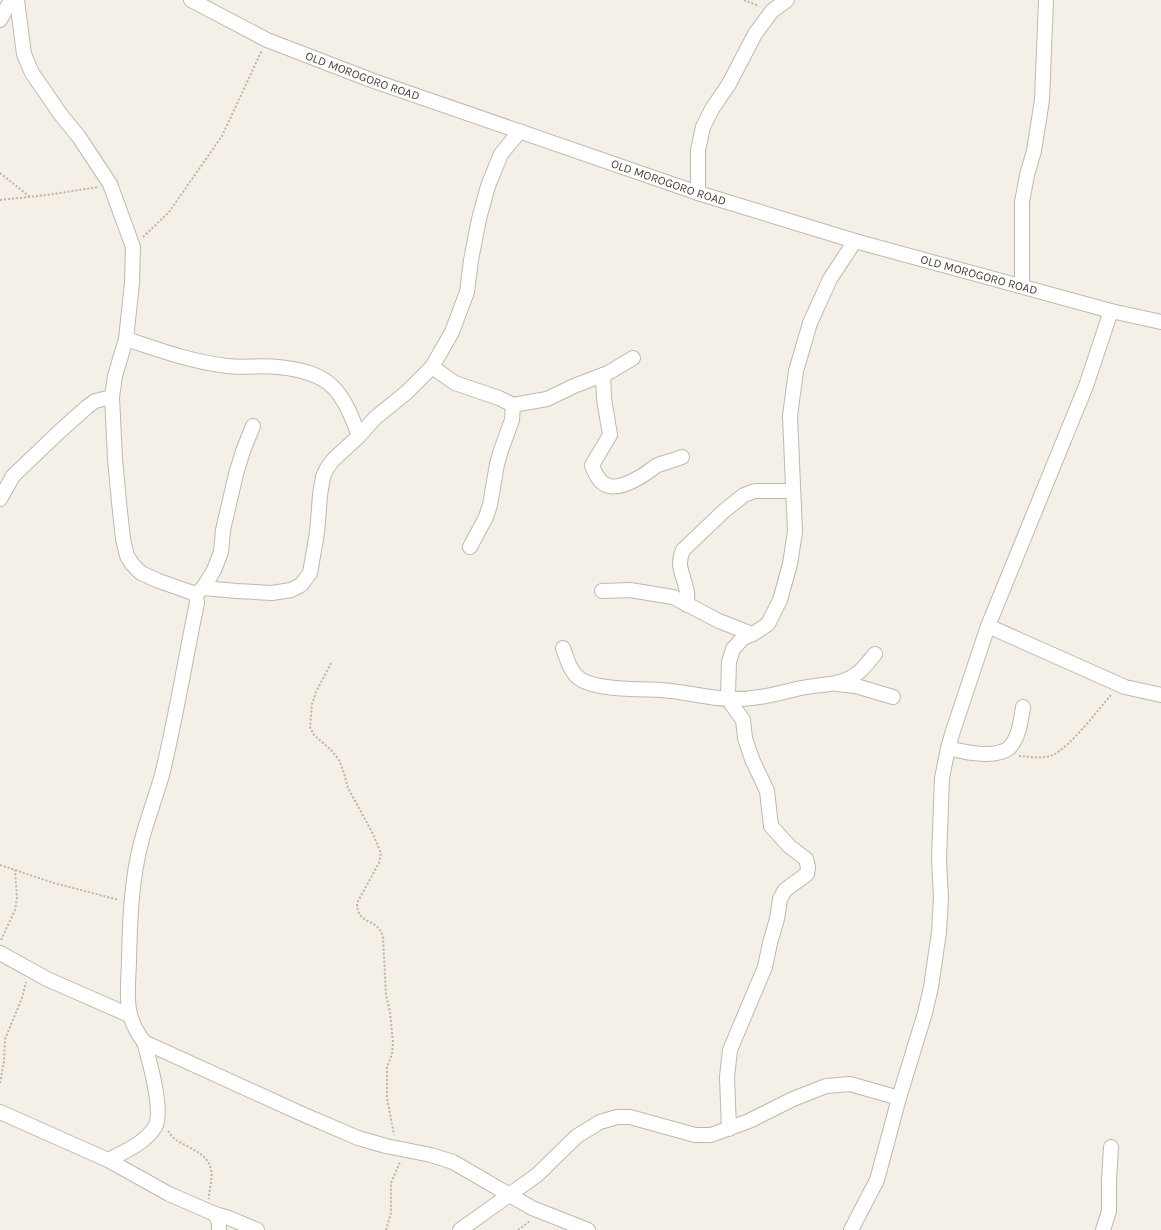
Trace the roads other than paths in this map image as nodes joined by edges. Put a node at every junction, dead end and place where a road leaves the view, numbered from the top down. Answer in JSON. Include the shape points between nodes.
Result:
{"nodes":[{"id":1,"x":11,"y":0,"type":"edge"},
{"id":2,"x":17,"y":0,"type":"edge"},
{"id":3,"x":191,"y":0,"type":"edge"},
{"id":4,"x":787,"y":0,"type":"edge"},
{"id":5,"x":1046,"y":0,"type":"edge"},
{"id":6,"x":0,"y":20,"type":"edge"},
{"id":7,"x":520,"y":131,"type":"junction"},
{"id":8,"x":698,"y":193,"type":"junction"},
{"id":9,"x":855,"y":241,"type":"junction"},
{"id":10,"x":1022,"y":286,"type":"junction"},
{"id":11,"x":1111,"y":311,"type":"junction"},
{"id":12,"x":1161,"y":322,"type":"edge"},
{"id":13,"x":126,"y":339,"type":"junction"},
{"id":14,"x":633,"y":358,"type":"dead end"},
{"id":15,"x":432,"y":367,"type":"junction"},
{"id":16,"x":603,"y":375,"type":"junction"},
{"id":17,"x":112,"y":397,"type":"junction"},
{"id":18,"x":513,"y":405,"type":"junction"},
{"id":19,"x":253,"y":426,"type":"dead end"},
{"id":20,"x":359,"y":436,"type":"junction"},
{"id":21,"x":682,"y":457,"type":"dead end"},
{"id":22,"x":793,"y":491,"type":"junction"},
{"id":23,"x":0,"y":499,"type":"edge"},
{"id":24,"x":470,"y":547,"type":"dead end"},
{"id":25,"x":199,"y":591,"type":"junction"},
{"id":26,"x":602,"y":591,"type":"dead end"},
{"id":27,"x":687,"y":605,"type":"junction"},
{"id":28,"x":988,"y":626,"type":"junction"},
{"id":29,"x":752,"y":634,"type":"junction"},
{"id":30,"x":563,"y":648,"type":"dead end"},
{"id":31,"x":875,"y":654,"type":"dead end"},
{"id":32,"x":830,"y":684,"type":"junction"},
{"id":33,"x":1161,"y":695,"type":"edge"},
{"id":34,"x":893,"y":697,"type":"dead end"},
{"id":35,"x":730,"y":699,"type":"junction"},
{"id":36,"x":1023,"y":707,"type":"dead end"},
{"id":37,"x":948,"y":748,"type":"junction"},
{"id":38,"x":0,"y":953,"type":"edge"},
{"id":39,"x":129,"y":1015,"type":"junction"},
{"id":40,"x":144,"y":1042,"type":"junction"},
{"id":41,"x":899,"y":1098,"type":"junction"},
{"id":42,"x":0,"y":1112,"type":"edge"},
{"id":43,"x":729,"y":1129,"type":"junction"},
{"id":44,"x":1111,"y":1147,"type":"dead end"},
{"id":45,"x":108,"y":1160,"type":"junction"},
{"id":46,"x":509,"y":1194,"type":"junction"},
{"id":47,"x":215,"y":1214,"type":"junction"},
{"id":48,"x":219,"y":1230,"type":"edge"},
{"id":49,"x":257,"y":1230,"type":"edge"},
{"id":50,"x":460,"y":1230,"type":"edge"},
{"id":51,"x":588,"y":1230,"type":"edge"},
{"id":52,"x":851,"y":1230,"type":"edge"},
{"id":53,"x":1103,"y":1230,"type":"edge"}],
"edges":[{"from":1,"to":6,"type":"street"},
{"from":2,"to":13,"type":"street","via":[[24,54],[32,73],[110,184],[133,247]]},
{"from":3,"to":7,"type":"street","name":"OLD MOROGORO ROAD","via":[[266,40]]},
{"from":4,"to":8,"type":"street","via":[[772,11],[755,34],[703,127],[698,150]]},
{"from":5,"to":10,"type":"street","via":[[1042,100],[1022,202]]},
{"from":7,"to":8,"type":"street","name":"OLD MOROGORO ROAD"},
{"from":7,"to":15,"type":"street","via":[[501,154],[488,186],[479,219],[467,292],[452,332]]},
{"from":8,"to":9,"type":"street","name":"OLD MOROGORO ROAD"},
{"from":9,"to":10,"type":"street","name":"OLD MOROGORO ROAD"},
{"from":9,"to":22,"type":"street","via":[[827,287],[810,323],[796,371],[790,416]]},
{"from":10,"to":11,"type":"street","name":"OLD MOROGORO ROAD"},
{"from":11,"to":12,"type":"street","name":"OLD MOROGORO ROAD"},
{"from":11,"to":28,"type":"street","via":[[1086,386]]},
{"from":13,"to":17,"type":"street","via":[[115,376]]},
{"from":13,"to":20,"type":"street","via":[[165,352],[227,366],[278,367],[313,373],[339,393]]},
{"from":14,"to":16,"type":"street"},
{"from":15,"to":18,"type":"street","via":[[455,383]]},
{"from":15,"to":20,"type":"street","via":[[407,392],[374,418]]},
{"from":16,"to":18,"type":"street","via":[[547,399]]},
{"from":16,"to":21,"type":"street","via":[[610,434],[592,465],[605,486],[624,484],[658,465]]},
{"from":17,"to":23,"type":"street","via":[[87,407],[13,476]]},
{"from":17,"to":25,"type":"street","via":[[119,502],[127,556],[141,572],[159,581]]},
{"from":18,"to":24,"type":"street","via":[[512,420],[497,464],[490,505]]},
{"from":19,"to":25,"type":"street","via":[[236,474],[220,552],[214,570]]},
{"from":20,"to":25,"type":"street","via":[[334,460],[323,477],[314,556],[310,574],[301,586],[272,593]]},
{"from":22,"to":27,"type":"street","via":[[759,490],[744,495],[683,550],[679,561],[687,589]]},
{"from":22,"to":29,"type":"street","via":[[795,532],[790,564],[780,600],[768,624]]},
{"from":25,"to":39,"type":"street","via":[[162,776],[142,839],[130,901]]},
{"from":26,"to":27,"type":"street","via":[[630,590],[653,593],[673,597]]},
{"from":27,"to":29,"type":"street"},
{"from":28,"to":33,"type":"street","via":[[1120,685]]},
{"from":28,"to":37,"type":"street"},
{"from":29,"to":35,"type":"street","via":[[743,638],[733,649],[727,686]]},
{"from":30,"to":35,"type":"street","via":[[573,674],[590,684]]},
{"from":31,"to":32,"type":"street","via":[[859,672]]},
{"from":32,"to":34,"type":"street","via":[[856,686]]},
{"from":32,"to":35,"type":"street","via":[[764,697]]},
{"from":35,"to":43,"type":"street","via":[[743,720],[745,738],[752,759],[767,791],[771,826],[789,846],[806,859],[808,867],[807,874],[785,890],[780,899],[778,919],[765,967],[730,1050],[726,1077]]},
{"from":36,"to":37,"type":"street","via":[[1019,730],[1008,748],[987,754]]},
{"from":37,"to":41,"type":"street","via":[[942,778],[939,932],[925,1013]]},
{"from":38,"to":39,"type":"street","via":[[26,969]]},
{"from":39,"to":40,"type":"street","via":[[135,1031]]},
{"from":40,"to":45,"type":"street","via":[[158,1109],[156,1125],[133,1147]]},
{"from":40,"to":46,"type":"street","via":[[358,1138],[452,1162]]},
{"from":41,"to":43,"type":"street","via":[[850,1084],[826,1086]]},
{"from":41,"to":52,"type":"street","via":[[878,1180]]},
{"from":42,"to":45,"type":"street"},
{"from":43,"to":46,"type":"street","via":[[712,1135],[695,1135],[630,1117],[617,1117],[600,1122],[577,1136],[538,1175]]},
{"from":44,"to":53,"type":"street","via":[[1109,1211]]},
{"from":45,"to":47,"type":"street","via":[[169,1194]]},
{"from":46,"to":50,"type":"street"},
{"from":46,"to":51,"type":"street","via":[[532,1208]]},
{"from":47,"to":48,"type":"street"},
{"from":47,"to":49,"type":"street"}]}
